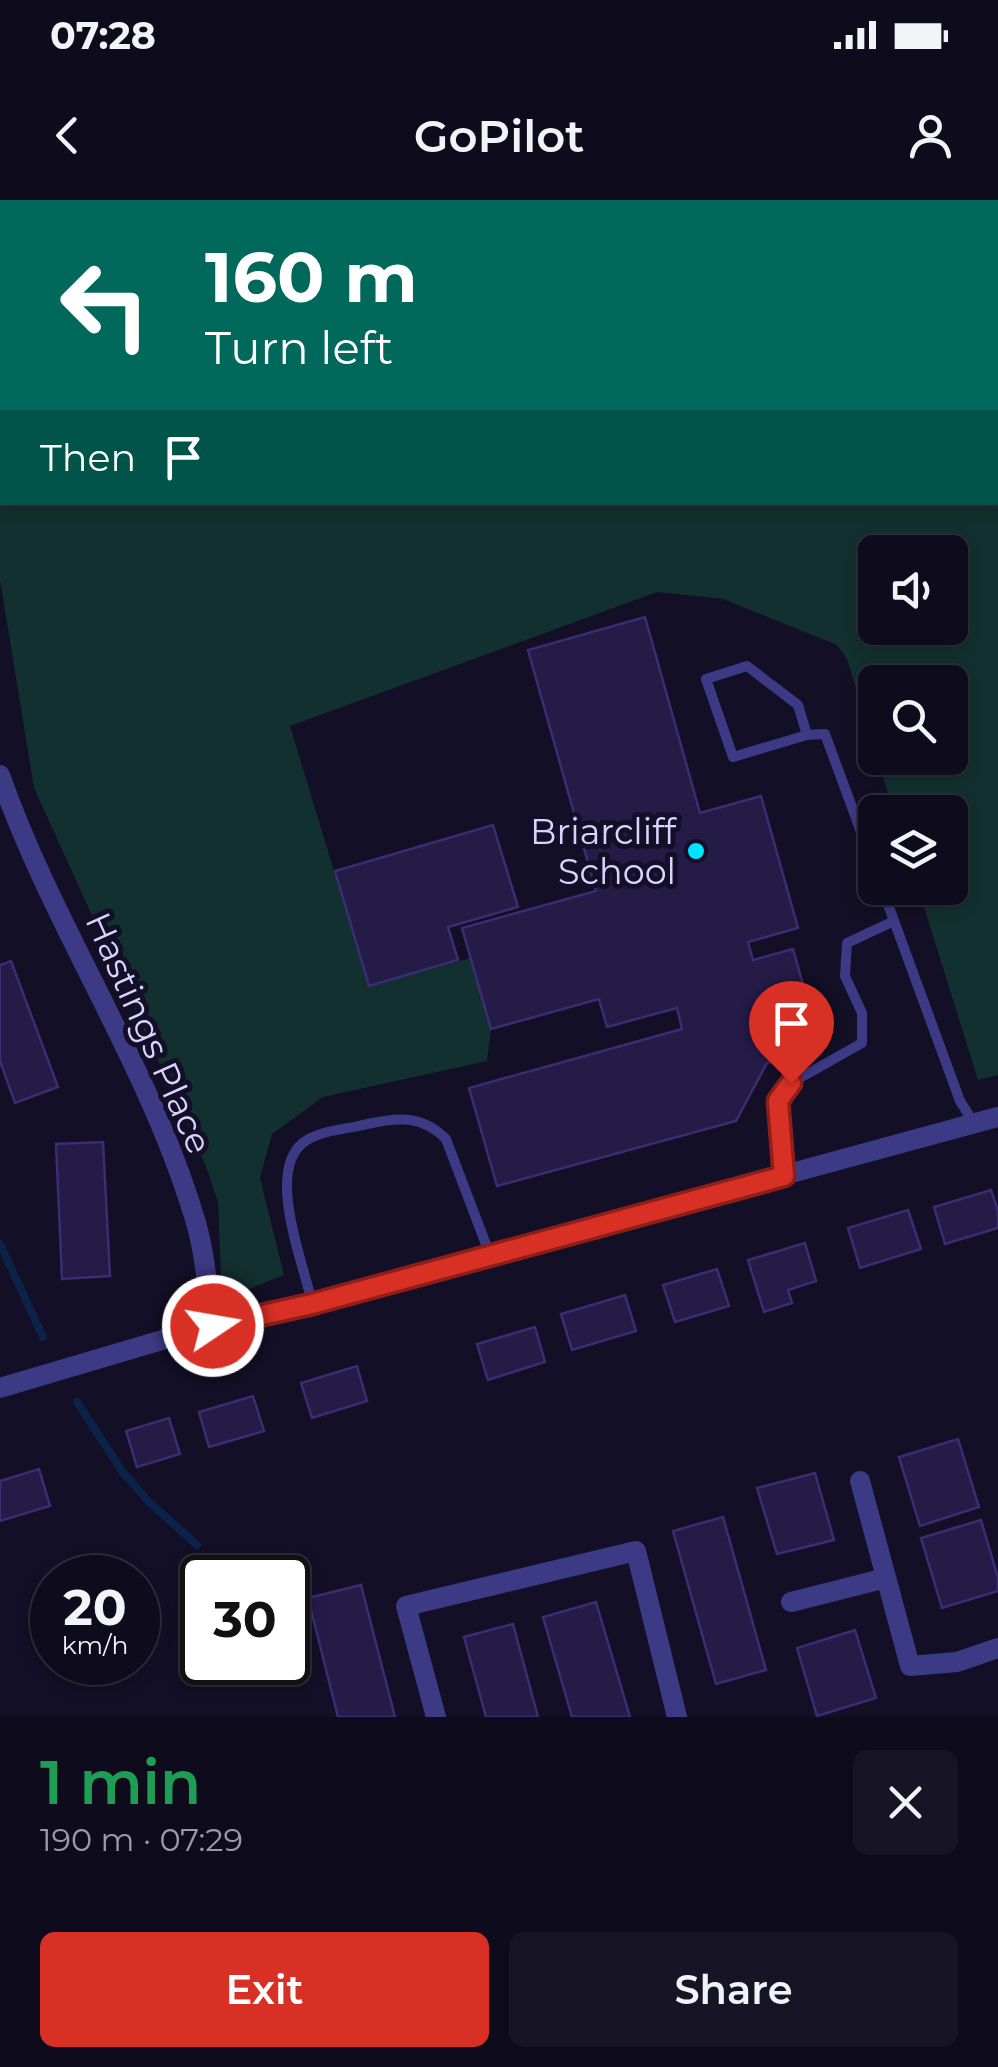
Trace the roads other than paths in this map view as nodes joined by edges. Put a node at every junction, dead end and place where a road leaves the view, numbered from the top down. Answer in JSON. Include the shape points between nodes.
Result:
{"nodes":[{"id":1,"x":807,"y":735,"type":"junction"},
{"id":2,"x":0,"y":776,"type":"edge"},
{"id":3,"x":858,"y":824,"type":"edge"},
{"id":4,"x":888,"y":905,"type":"edge"},
{"id":5,"x":894,"y":921,"type":"junction"},
{"id":6,"x":998,"y":1117,"type":"edge"},
{"id":7,"x":975,"y":1123,"type":"junction"},
{"id":8,"x":784,"y":1176,"type":"junction"},
{"id":9,"x":490,"y":1255,"type":"junction"},
{"id":10,"x":312,"y":1304,"type":"junction"},
{"id":11,"x":213,"y":1326,"type":"junction"},
{"id":12,"x":0,"y":1388,"type":"edge"},
{"id":13,"x":860,"y":1481,"type":"dead end"},
{"id":14,"x":886,"y":1578,"type":"junction"},
{"id":15,"x":791,"y":1602,"type":"dead end"},
{"id":16,"x":998,"y":1648,"type":"edge"},
{"id":17,"x":436,"y":1717,"type":"edge"},
{"id":18,"x":677,"y":1717,"type":"edge"}],
"edges":[{"from":1,"to":1,"type":"lane","via":[[733,758],[706,678],[747,666],[798,705]]},
{"from":1,"to":3,"type":"lane","via":[[825,734]]},
{"from":2,"to":11,"type":"street","name":"Hastings Place","via":[[31,856],[138,1074],[194,1215]]},
{"from":4,"to":5,"type":"lane"},
{"from":5,"to":7,"type":"lane","via":[[960,1101]]},
{"from":5,"to":8,"type":"lane","via":[[846,942],[845,976],[862,1013],[862,1043],[791,1083],[778,1101]]},
{"from":6,"to":7,"type":"street"},
{"from":7,"to":8,"type":"street"},
{"from":8,"to":9,"type":"street"},
{"from":9,"to":10,"type":"street"},
{"from":9,"to":10,"type":"lane","via":[[446,1139],[434,1127],[416,1118],[392,1118],[309,1138],[287,1168],[289,1216]]},
{"from":10,"to":11,"type":"street"},
{"from":11,"to":12,"type":"street"},
{"from":13,"to":14,"type":"street"},
{"from":14,"to":15,"type":"street"},
{"from":14,"to":16,"type":"street","via":[[910,1666],[957,1662]]},
{"from":17,"to":18,"type":"street","via":[[406,1606],[636,1551]]}]}
